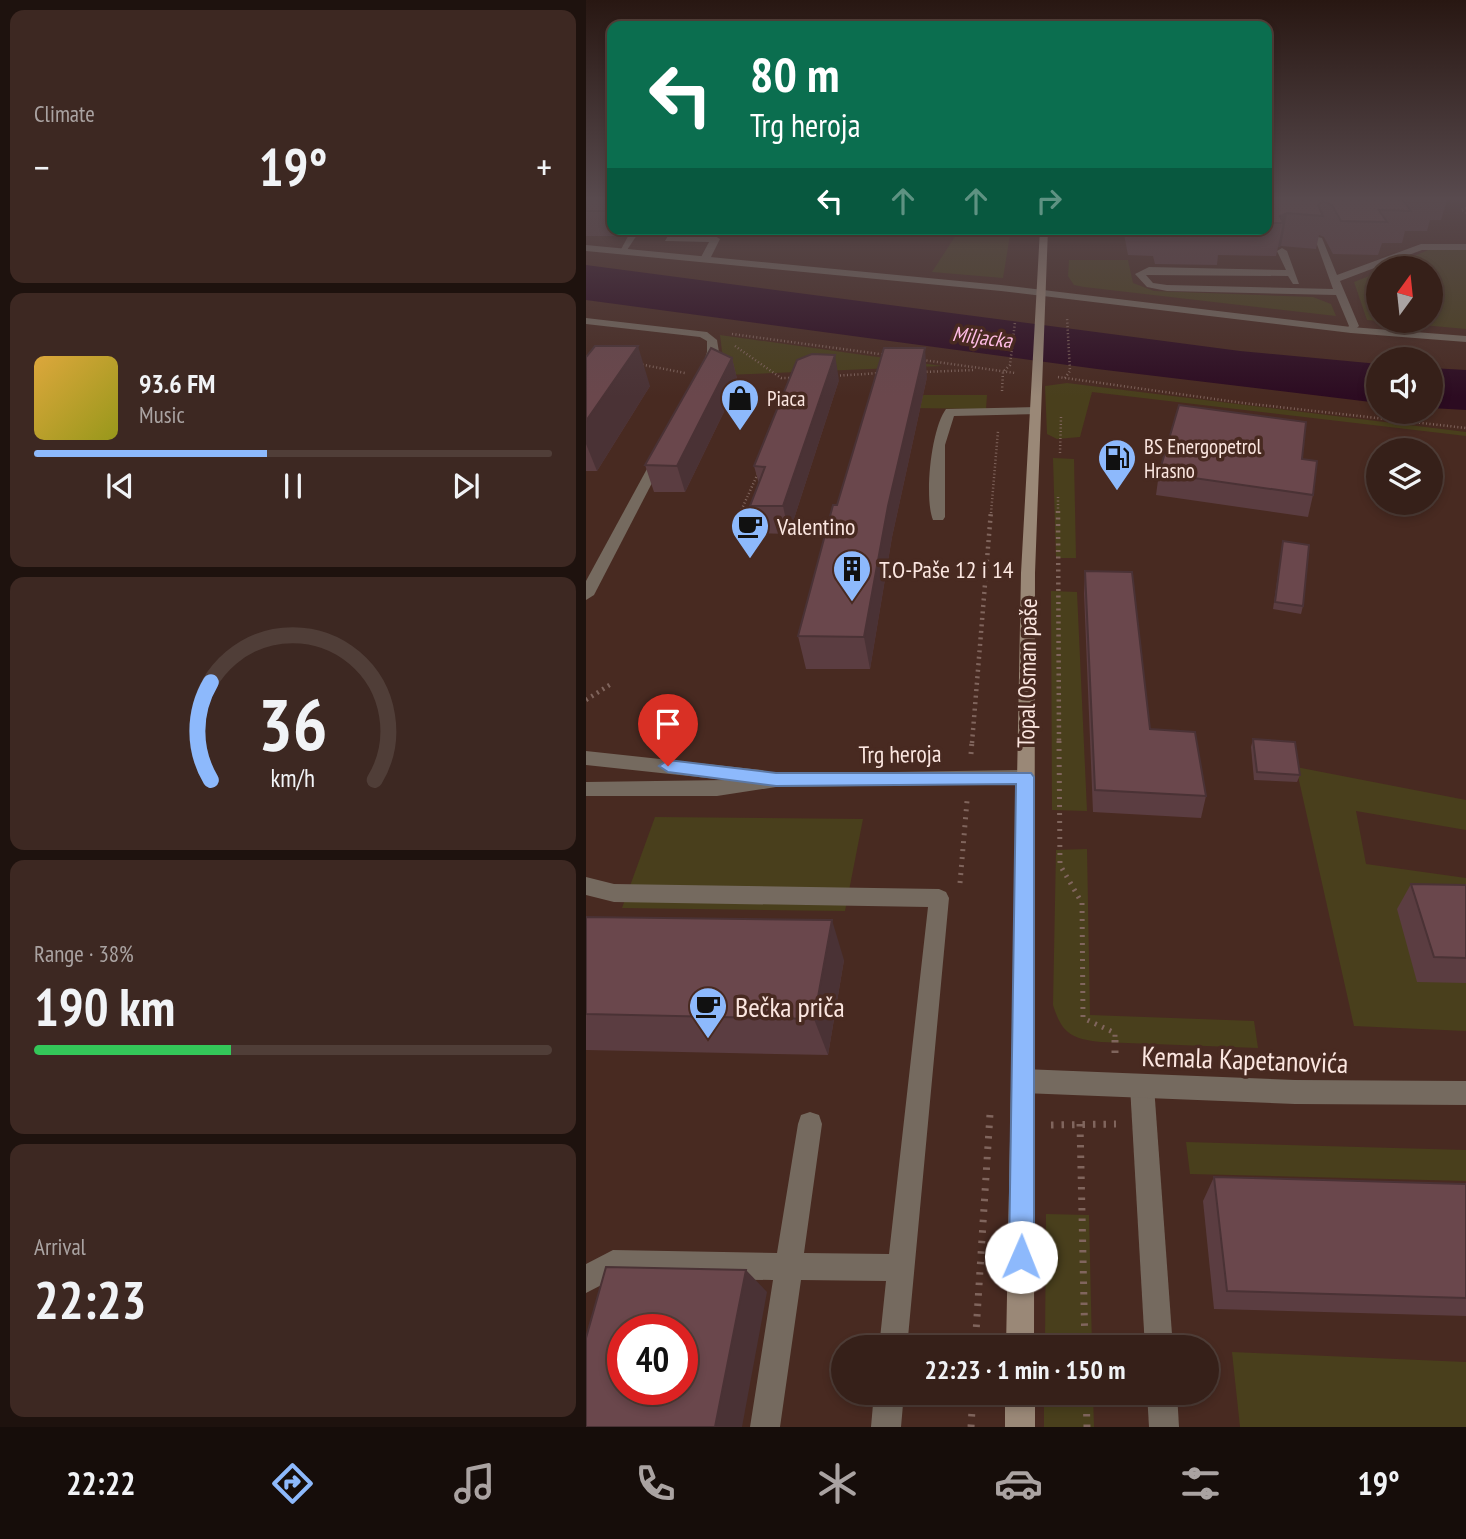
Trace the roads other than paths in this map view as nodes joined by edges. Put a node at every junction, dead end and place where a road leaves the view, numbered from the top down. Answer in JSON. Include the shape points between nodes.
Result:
{"nodes":[{"id":1,"x":750,"y":264,"type":"edge"},
{"id":2,"x":1043,"y":264,"type":"edge"},
{"id":3,"x":1288,"y":264,"type":"edge"},
{"id":4,"x":1329,"y":264,"type":"edge"},
{"id":5,"x":1377,"y":264,"type":"edge"},
{"id":6,"x":1292,"y":273,"type":"junction"},
{"id":7,"x":1336,"y":279,"type":"junction"},
{"id":8,"x":1301,"y":292,"type":"junction"},
{"id":9,"x":1341,"y":292,"type":"junction"},
{"id":10,"x":1043,"y":293,"type":"junction"},
{"id":11,"x":586,"y":321,"type":"edge"},
{"id":12,"x":1351,"y":330,"type":"junction"},
{"id":13,"x":1466,"y":340,"type":"edge"},
{"id":14,"x":699,"y":388,"type":"edge"},
{"id":15,"x":1036,"y":411,"type":"junction"},
{"id":16,"x":665,"y":445,"type":"edge"},
{"id":17,"x":938,"y":517,"type":"dead end"},
{"id":18,"x":586,"y":595,"type":"edge"},
{"id":19,"x":586,"y":758,"type":"edge"},
{"id":20,"x":1025,"y":777,"type":"junction"},
{"id":21,"x":776,"y":780,"type":"junction"},
{"id":22,"x":586,"y":789,"type":"edge"},
{"id":23,"x":586,"y":886,"type":"edge"},
{"id":24,"x":1023,"y":1081,"type":"junction"},
{"id":25,"x":1142,"y":1086,"type":"junction"},
{"id":26,"x":1466,"y":1093,"type":"edge"},
{"id":27,"x":810,"y":1124,"type":"dead end"},
{"id":28,"x":790,"y":1265,"type":"junction"},
{"id":29,"x":901,"y":1268,"type":"junction"},
{"id":30,"x":586,"y":1279,"type":"edge"},
{"id":31,"x":894,"y":1335,"type":"edge"},
{"id":32,"x":1020,"y":1335,"type":"edge"},
{"id":33,"x":1158,"y":1335,"type":"edge"},
{"id":34,"x":888,"y":1405,"type":"edge"},
{"id":35,"x":1020,"y":1405,"type":"edge"},
{"id":36,"x":1163,"y":1405,"type":"edge"},
{"id":37,"x":765,"y":1427,"type":"edge"},
{"id":38,"x":886,"y":1427,"type":"edge"},
{"id":39,"x":1020,"y":1427,"type":"edge"},
{"id":40,"x":1164,"y":1427,"type":"edge"}],
"edges":[{"from":1,"to":10,"type":"street"},
{"from":2,"to":10,"type":"street","name":"Topal Osman paše"},
{"from":3,"to":6,"type":"street"},
{"from":4,"to":7,"type":"street"},
{"from":5,"to":7,"type":"street"},
{"from":6,"to":8,"type":"street"},
{"from":6,"to":8,"type":"street","via":[[1149,270],[1140,274],[1150,285],[1167,288]]},
{"from":7,"to":9,"type":"street"},
{"from":8,"to":9,"type":"street"},
{"from":9,"to":12,"type":"street","via":[[1354,326]]},
{"from":10,"to":12,"type":"street"},
{"from":10,"to":15,"type":"street","name":"Topal Osman paše"},
{"from":11,"to":14,"type":"street","via":[[701,334],[712,340],[713,352]]},
{"from":12,"to":13,"type":"street"},
{"from":15,"to":17,"type":"street","via":[[1000,409],[945,416],[940,431]]},
{"from":15,"to":20,"type":"street","name":"Topal Osman paše"},
{"from":16,"to":18,"type":"street"},
{"from":19,"to":21,"type":"street","name":"Trg heroja"},
{"from":20,"to":21,"type":"street","name":"Trg heroja"},
{"from":20,"to":24,"type":"street","name":"Topal Osman paše"},
{"from":21,"to":22,"type":"street","name":"Trg heroja","via":[[717,789]]},
{"from":23,"to":29,"type":"street","via":[[614,892],[939,898]]},
{"from":24,"to":25,"type":"street","name":"Kemala Kapetanovića"},
{"from":24,"to":32,"type":"street","name":"Topal Osman paše"},
{"from":25,"to":26,"type":"street","name":"Kemala Kapetanovića"},
{"from":25,"to":33,"type":"street"},
{"from":27,"to":28,"type":"street"},
{"from":28,"to":29,"type":"street"},
{"from":28,"to":30,"type":"street","via":[[613,1264]]},
{"from":28,"to":37,"type":"street"},
{"from":29,"to":31,"type":"street"},
{"from":34,"to":38,"type":"street"},
{"from":35,"to":39,"type":"street"},
{"from":36,"to":40,"type":"street"}]}
